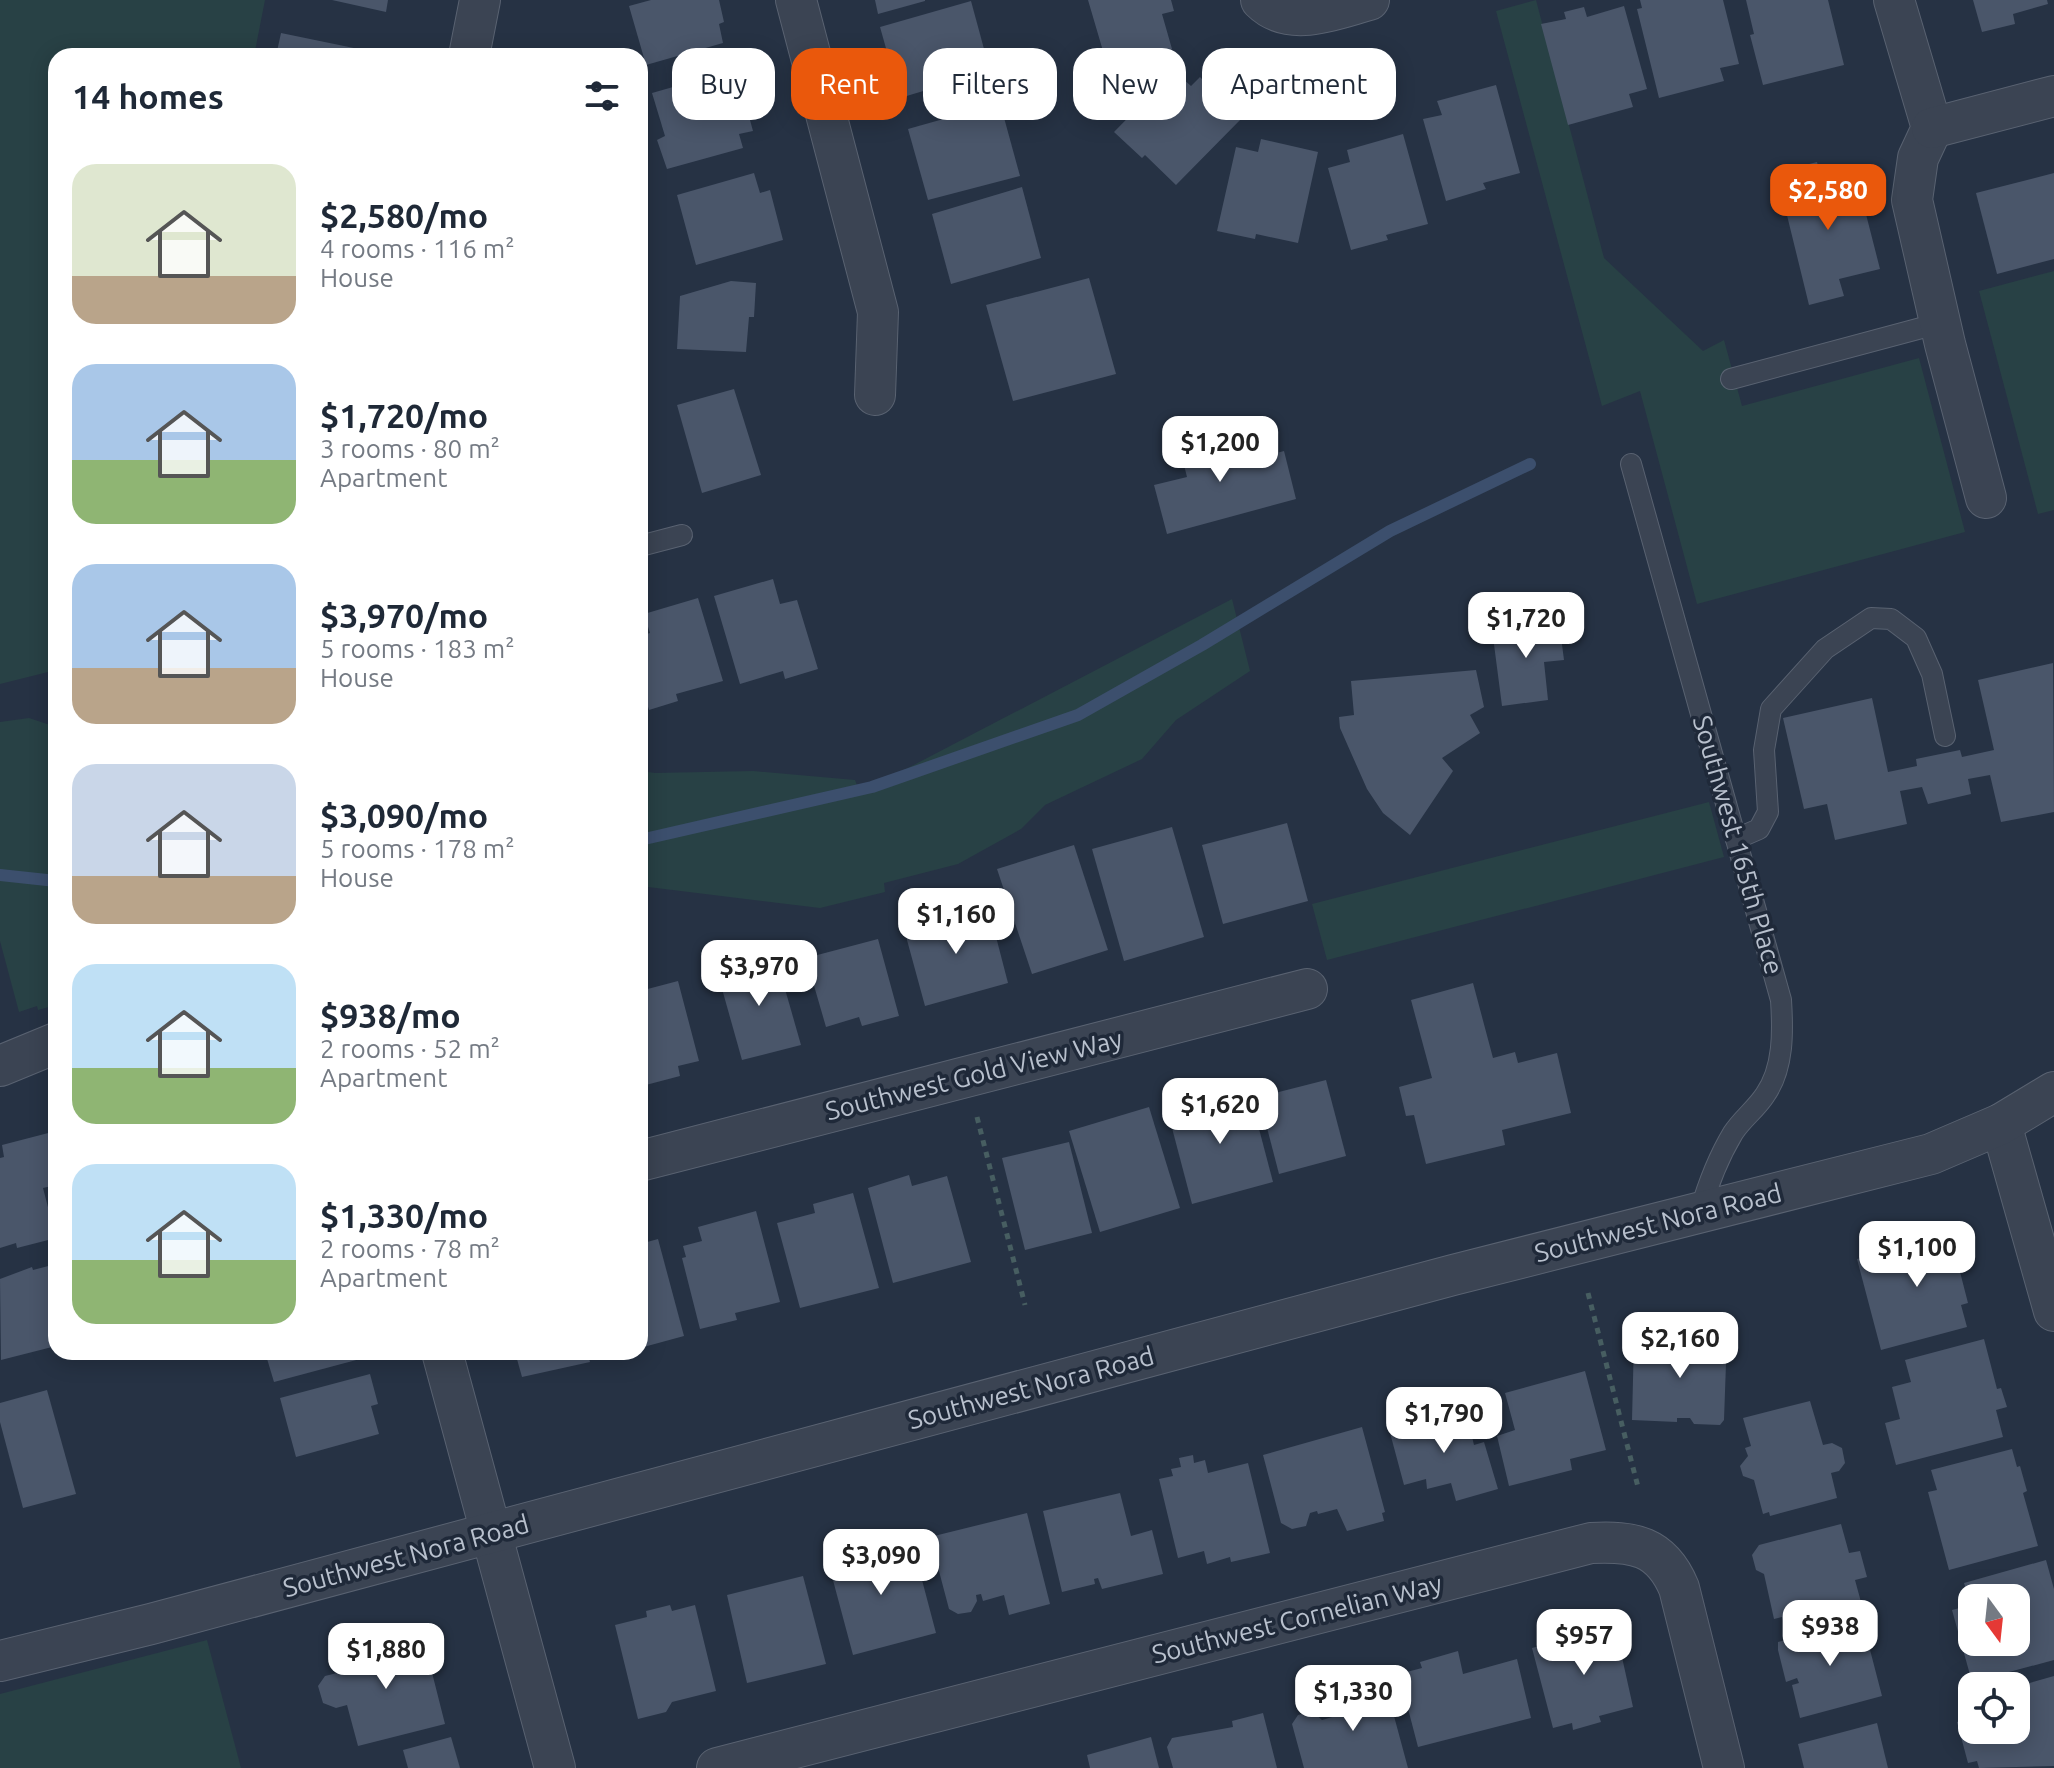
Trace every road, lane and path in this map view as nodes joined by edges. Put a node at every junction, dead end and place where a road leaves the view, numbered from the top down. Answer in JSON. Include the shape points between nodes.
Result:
{"nodes":[{"id":1,"x":480,"y":0,"type":"edge"},
{"id":2,"x":796,"y":0,"type":"edge"},
{"id":3,"x":1261,"y":0,"type":"edge"},
{"id":4,"x":1369,"y":0,"type":"edge"},
{"id":5,"x":1894,"y":0,"type":"edge"},
{"id":6,"x":471,"y":48,"type":"edge"},
{"id":7,"x":2054,"y":96,"type":"edge"},
{"id":8,"x":1932,"y":128,"type":"junction"},
{"id":9,"x":1940,"y":323,"type":"junction"},
{"id":10,"x":1731,"y":379,"type":"dead end"},
{"id":11,"x":875,"y":395,"type":"dead end"},
{"id":12,"x":1631,"y":464,"type":"dead end"},
{"id":13,"x":1986,"y":498,"type":"dead end"},
{"id":14,"x":682,"y":535,"type":"dead end"},
{"id":15,"x":648,"y":544,"type":"edge"},
{"id":16,"x":1945,"y":736,"type":"dead end"},
{"id":17,"x":1736,"y":839,"type":"junction"},
{"id":18,"x":1307,"y":989,"type":"dead end"},
{"id":19,"x":48,"y":1046,"type":"edge"},
{"id":20,"x":0,"y":1066,"type":"edge"},
{"id":21,"x":2054,"y":1092,"type":"edge"},
{"id":22,"x":976,"y":1113,"type":"dead end"},
{"id":23,"x":2001,"y":1124,"type":"junction"},
{"id":24,"x":648,"y":1159,"type":"edge"},
{"id":25,"x":1700,"y":1212,"type":"junction"},
{"id":26,"x":1588,"y":1293,"type":"dead end"},
{"id":27,"x":1025,"y":1305,"type":"dead end"},
{"id":28,"x":2054,"y":1311,"type":"edge"},
{"id":29,"x":444,"y":1360,"type":"edge"},
{"id":30,"x":1638,"y":1487,"type":"dead end"},
{"id":31,"x":490,"y":1533,"type":"junction"},
{"id":32,"x":0,"y":1661,"type":"edge"},
{"id":33,"x":555,"y":1768,"type":"edge"},
{"id":34,"x":717,"y":1768,"type":"edge"},
{"id":35,"x":1724,"y":1768,"type":"edge"}],
"edges":[{"from":1,"to":6,"type":"street"},
{"from":2,"to":11,"type":"street","via":[[878,312]]},
{"from":3,"to":4,"type":"street","via":[[1284,14],[1313,15]]},
{"from":5,"to":8,"type":"street"},
{"from":7,"to":8,"type":"street"},
{"from":8,"to":9,"type":"street","via":[[1918,158],[1912,200]]},
{"from":9,"to":10,"type":"lane"},
{"from":9,"to":13,"type":"street"},
{"from":12,"to":17,"type":"lane","name":"Southwest 165th Place"},
{"from":14,"to":15,"type":"lane"},
{"from":16,"to":17,"type":"lane","via":[[1932,674],[1916,638],[1891,619],[1871,618],[1825,649],[1771,709],[1764,750],[1768,812],[1759,829]]},
{"from":17,"to":25,"type":"lane","name":"Southwest 165th Place","via":[[1781,1000],[1783,1042],[1767,1094],[1735,1130],[1713,1170]]},
{"from":18,"to":24,"type":"street","name":"Southwest Gold View Way"},
{"from":19,"to":20,"type":"street"},
{"from":21,"to":23,"type":"street","name":"Southwest Nora Road"},
{"from":22,"to":27,"type":"path"},
{"from":23,"to":25,"type":"street","name":"Southwest Nora Road","via":[[1931,1154]]},
{"from":23,"to":28,"type":"street"},
{"from":25,"to":31,"type":"street","name":"Southwest Nora Road"},
{"from":26,"to":30,"type":"path"},
{"from":29,"to":31,"type":"street"},
{"from":31,"to":32,"type":"street","name":"Southwest Nora Road"},
{"from":31,"to":33,"type":"street"},
{"from":34,"to":35,"type":"street","name":"Southwest Cornelian Way","via":[[1576,1546],[1624,1542],[1647,1549],[1673,1573]]}]}
